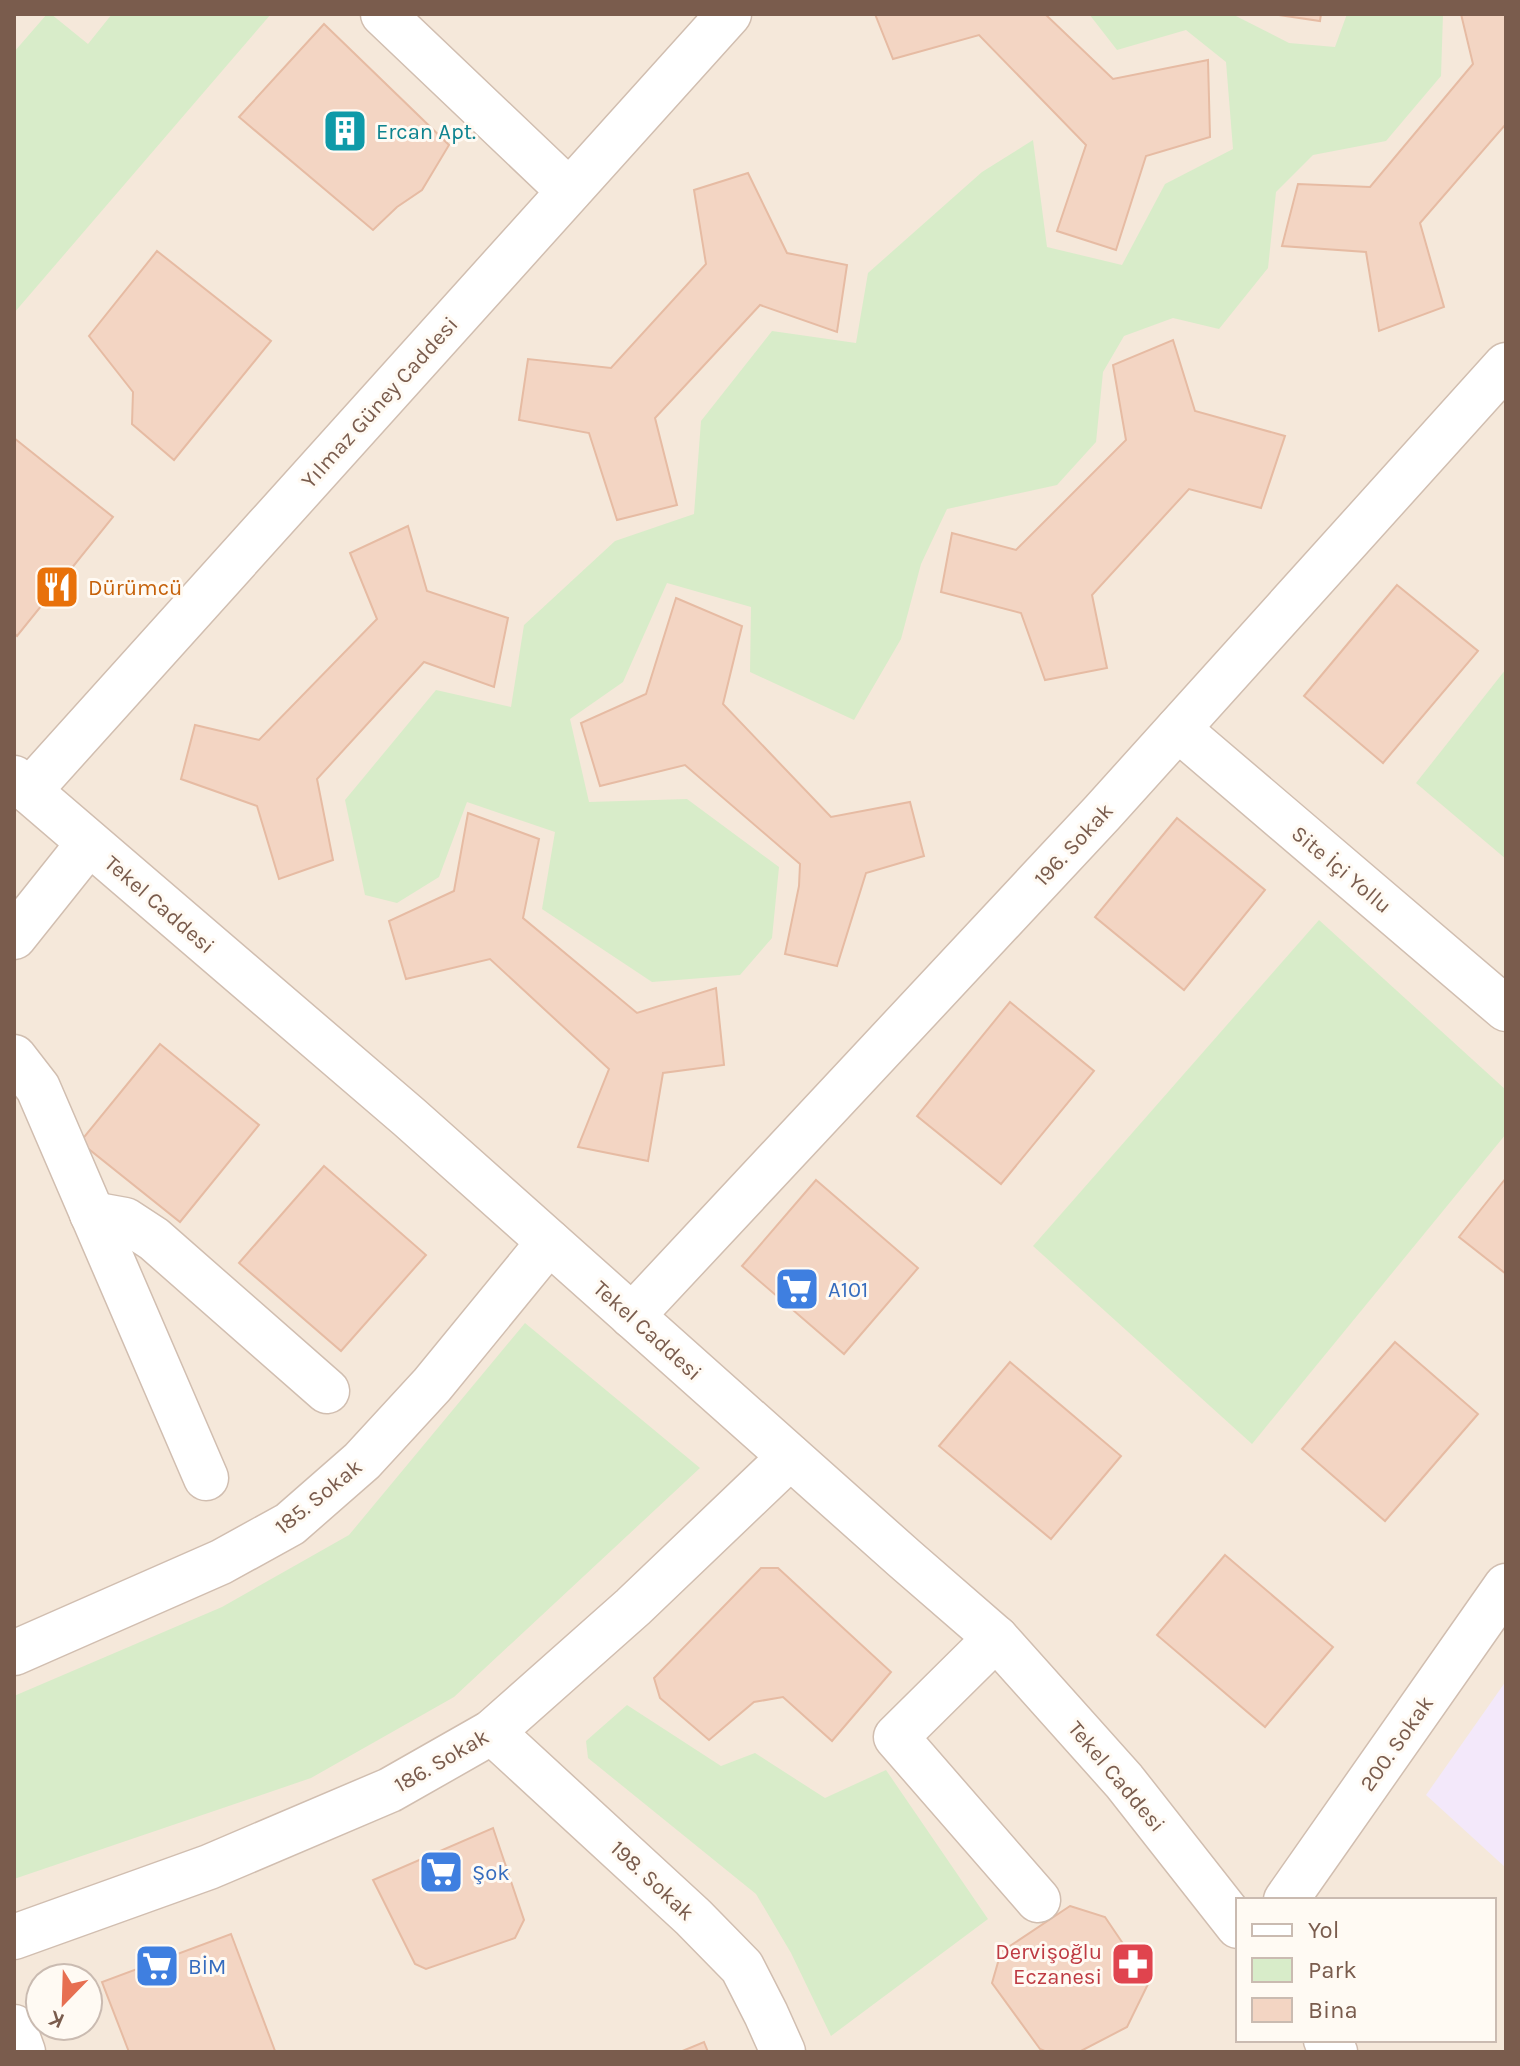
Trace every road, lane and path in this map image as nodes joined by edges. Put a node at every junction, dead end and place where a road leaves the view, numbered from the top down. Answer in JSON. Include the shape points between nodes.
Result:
{"nodes":[{"id":1,"x":383,"y":14,"type":"edge"},
{"id":2,"x":729,"y":14,"type":"edge"},
{"id":3,"x":569,"y":191,"type":"junction"},
{"id":4,"x":1506,"y":365,"type":"edge"},
{"id":5,"x":1178,"y":729,"type":"junction"},
{"id":6,"x":22,"y":784,"type":"edge"},
{"id":7,"x":89,"y":843,"type":"junction"},
{"id":8,"x":14,"y":937,"type":"edge"},
{"id":9,"x":1506,"y":1009,"type":"edge"},
{"id":10,"x":14,"y":1057,"type":"edge"},
{"id":11,"x":92,"y":1214,"type":"junction"},
{"id":12,"x":549,"y":1242,"type":"junction"},
{"id":13,"x":632,"y":1316,"type":"junction"},
{"id":14,"x":327,"y":1391,"type":"dead end"},
{"id":15,"x":790,"y":1457,"type":"junction"},
{"id":16,"x":206,"y":1478,"type":"dead end"},
{"id":17,"x":1506,"y":1586,"type":"edge"},
{"id":18,"x":996,"y":1638,"type":"junction"},
{"id":19,"x":14,"y":1653,"type":"edge"},
{"id":20,"x":492,"y":1732,"type":"junction"},
{"id":21,"x":1287,"y":1898,"type":"edge"},
{"id":22,"x":1038,"y":1900,"type":"dead end"},
{"id":23,"x":1236,"y":1923,"type":"edge"},
{"id":24,"x":14,"y":1937,"type":"edge"},
{"id":25,"x":14,"y":2027,"type":"edge"},
{"id":26,"x":23,"y":2052,"type":"edge"},
{"id":27,"x":783,"y":2052,"type":"edge"}],
"edges":[{"from":1,"to":3,"type":"street"},
{"from":2,"to":3,"type":"street","name":"Yılmaz Güney Caddesi"},
{"from":3,"to":6,"type":"street","name":"Yılmaz Güney Caddesi"},
{"from":4,"to":5,"type":"street","name":"196. Sokak"},
{"from":5,"to":9,"type":"street","name":"Site İçi Yollu"},
{"from":5,"to":13,"type":"street","name":"196. Sokak"},
{"from":6,"to":7,"type":"street","name":"Tekel Caddesi"},
{"from":7,"to":8,"type":"street"},
{"from":7,"to":12,"type":"street","name":"Tekel Caddesi"},
{"from":10,"to":11,"type":"street","via":[[38,1088]]},
{"from":11,"to":14,"type":"street","via":[[125,1220],[154,1239]]},
{"from":11,"to":16,"type":"street"},
{"from":12,"to":13,"type":"street","name":"Tekel Caddesi"},
{"from":12,"to":19,"type":"street","name":"185. Sokak","via":[[432,1385],[362,1461],[290,1524],[221,1562]]},
{"from":13,"to":15,"type":"street","name":"Tekel Caddesi"},
{"from":15,"to":18,"type":"street","name":"Tekel Caddesi"},
{"from":15,"to":20,"type":"street","name":"186. Sokak"},
{"from":17,"to":21,"type":"street","name":"200. Sokak"},
{"from":18,"to":22,"type":"street","via":[[896,1737]]},
{"from":18,"to":23,"type":"street","name":"Tekel Caddesi","via":[[1124,1781]]},
{"from":20,"to":24,"type":"street","name":"186. Sokak","via":[[390,1790],[251,1850]]},
{"from":20,"to":27,"type":"street","name":"198. Sokak","via":[[742,1967]]},
{"from":25,"to":26,"type":"street"}]}
